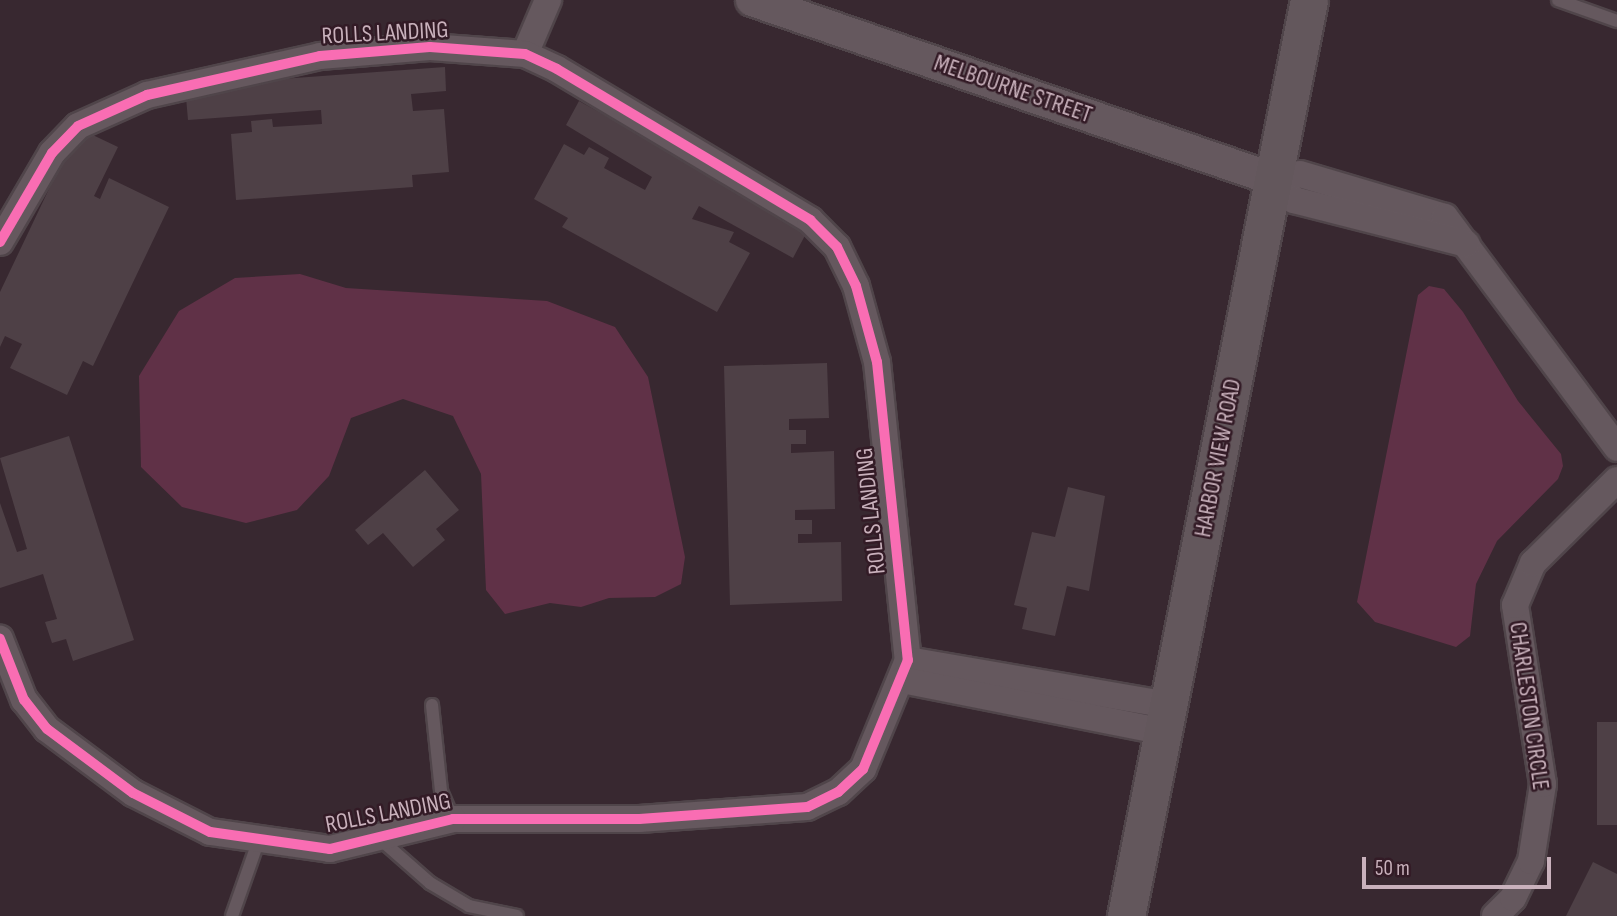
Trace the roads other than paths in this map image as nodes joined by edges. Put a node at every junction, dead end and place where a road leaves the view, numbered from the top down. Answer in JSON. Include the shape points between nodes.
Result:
{"nodes":[{"id":1,"x":548,"y":0,"type":"edge"},
{"id":2,"x":752,"y":0,"type":"edge"},
{"id":3,"x":1310,"y":0,"type":"edge"},
{"id":4,"x":1558,"y":0,"type":"edge"},
{"id":5,"x":1617,"y":21,"type":"edge"},
{"id":6,"x":525,"y":54,"type":"junction"},
{"id":7,"x":1273,"y":179,"type":"junction"},
{"id":8,"x":0,"y":243,"type":"edge"},
{"id":9,"x":1617,"y":447,"type":"edge"},
{"id":10,"x":1617,"y":480,"type":"edge"},
{"id":11,"x":0,"y":639,"type":"edge"},
{"id":12,"x":905,"y":670,"type":"junction"},
{"id":13,"x":432,"y":705,"type":"dead end"},
{"id":14,"x":1167,"y":719,"type":"junction"},
{"id":15,"x":453,"y":819,"type":"junction"},
{"id":16,"x":380,"y":839,"type":"junction"},
{"id":17,"x":258,"y":842,"type":"junction"},
{"id":18,"x":232,"y":916,"type":"edge"},
{"id":19,"x":517,"y":916,"type":"edge"},
{"id":20,"x":1126,"y":916,"type":"edge"},
{"id":21,"x":1495,"y":916,"type":"edge"}],
"edges":[{"from":1,"to":6,"type":"street"},
{"from":2,"to":7,"type":"street","name":"MELBOURNE STREET"},
{"from":3,"to":7,"type":"main road","name":"HARBOR VIEW ROAD"},
{"from":4,"to":5,"type":"lane"},
{"from":6,"to":8,"type":"street","name":"ROLLS LANDING","via":[[430,47],[320,57],[136,98],[78,126],[52,153]]},
{"from":6,"to":12,"type":"street","name":"ROLLS LANDING","via":[[810,220],[836,247],[856,286],[877,362]]},
{"from":7,"to":9,"type":"street","via":[[1294,200],[1466,244]]},
{"from":7,"to":14,"type":"main road","name":"HARBOR VIEW ROAD"},
{"from":10,"to":21,"type":"street","name":"CHARLESTON CIRCLE","via":[[1533,563],[1515,605],[1543,784],[1531,861],[1513,898]]},
{"from":11,"to":17,"type":"street","name":"ROLLS LANDING","via":[[24,700],[47,729],[170,816]]},
{"from":12,"to":14,"type":"street"},
{"from":12,"to":15,"type":"street","name":"ROLLS LANDING","via":[[863,769],[838,792],[807,807],[639,819]]},
{"from":13,"to":15,"type":"lane","via":[[441,791]]},
{"from":14,"to":20,"type":"main road","name":"HARBOR VIEW ROAD"},
{"from":15,"to":16,"type":"street","name":"ROLLS LANDING"},
{"from":16,"to":17,"type":"street","name":"ROLLS LANDING","via":[[330,849]]},
{"from":16,"to":19,"type":"lane","via":[[470,906]]},
{"from":17,"to":18,"type":"lane"}]}
